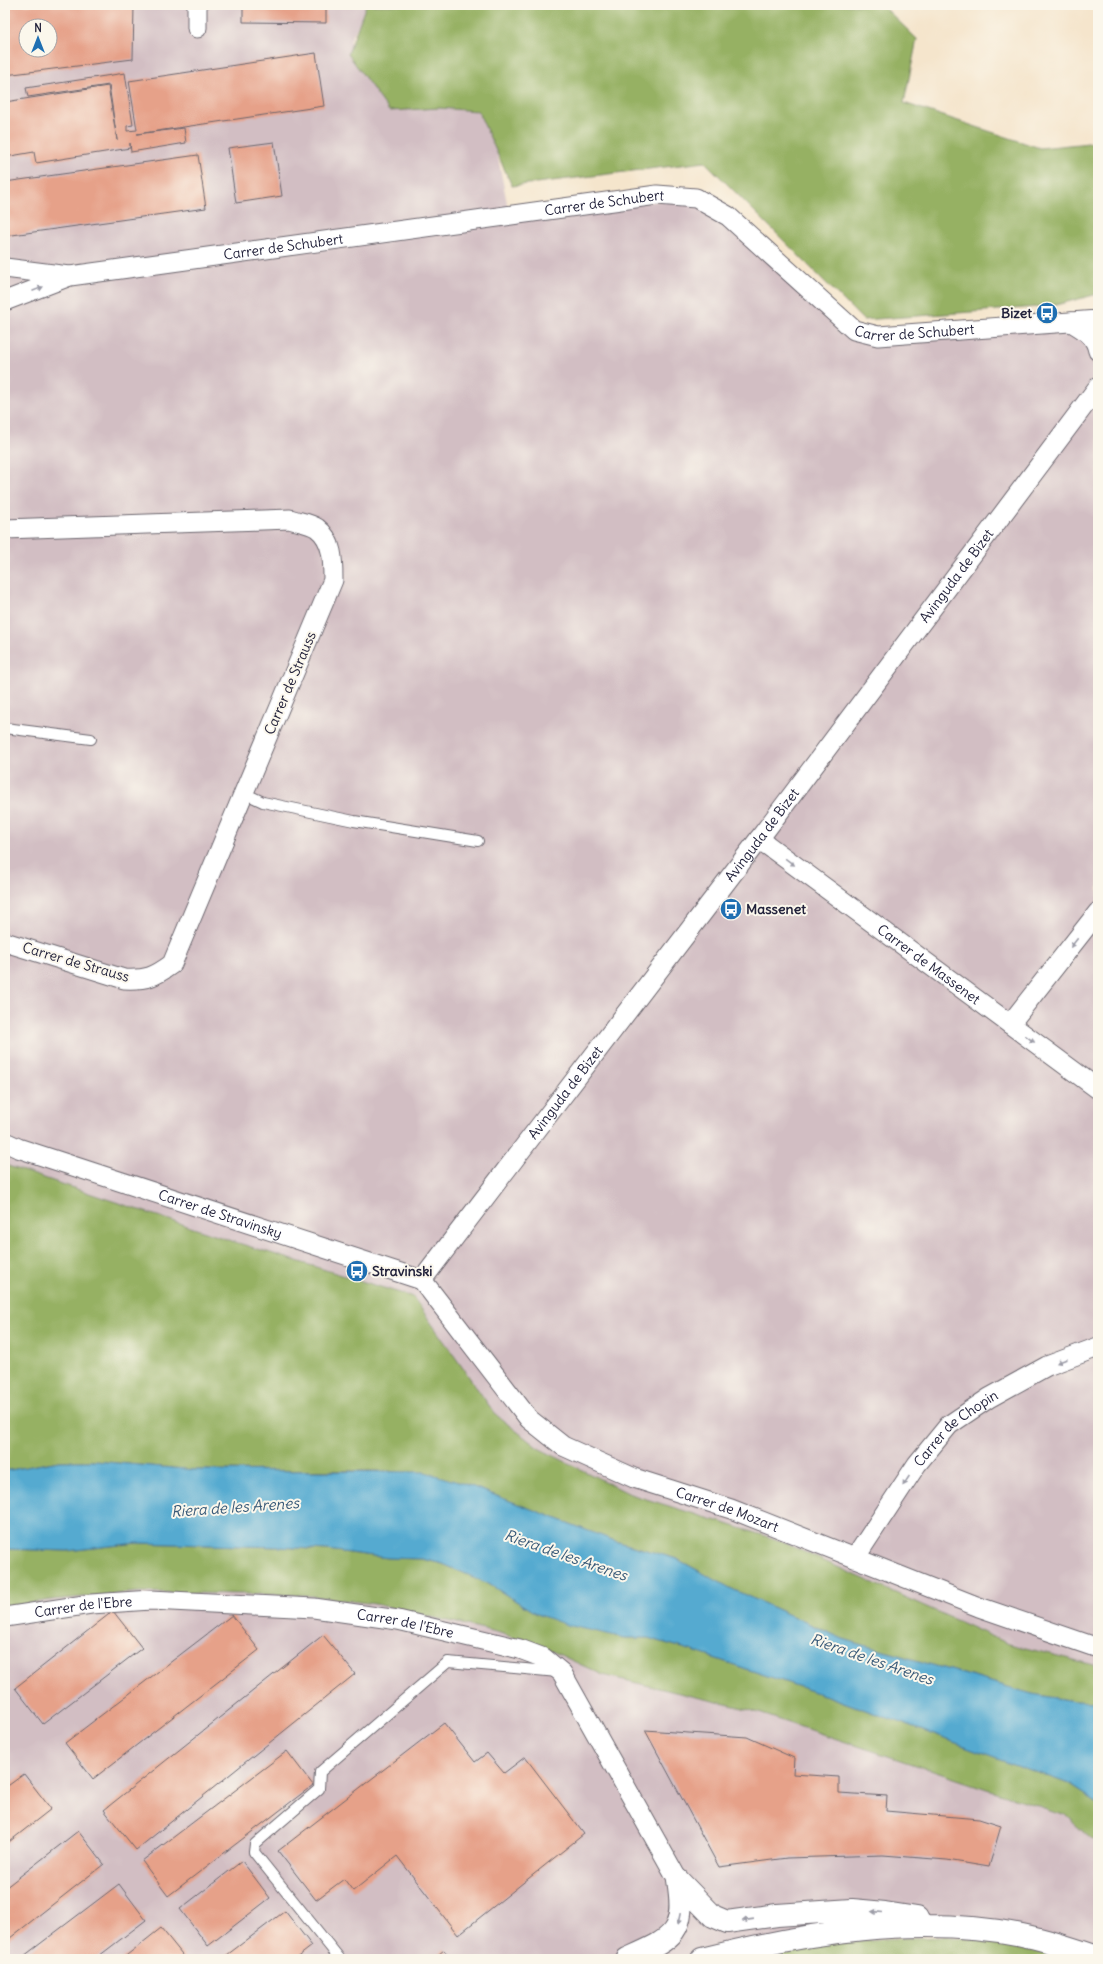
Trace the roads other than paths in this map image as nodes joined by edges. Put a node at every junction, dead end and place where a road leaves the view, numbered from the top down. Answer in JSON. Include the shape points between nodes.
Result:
{"nodes":[{"id":1,"x":197,"y":5,"type":"edge"},
{"id":2,"x":197,"y":28,"type":"dead end"},
{"id":3,"x":5,"y":268,"type":"edge"},
{"id":4,"x":70,"y":276,"type":"junction"},
{"id":5,"x":5,"y":301,"type":"edge"},
{"id":6,"x":1096,"y":319,"type":"edge"},
{"id":7,"x":1071,"y":322,"type":"junction"},
{"id":8,"x":1098,"y":351,"type":"edge"},
{"id":9,"x":1098,"y":387,"type":"edge"},
{"id":10,"x":5,"y":529,"type":"edge"},
{"id":11,"x":5,"y":728,"type":"edge"},
{"id":12,"x":91,"y":739,"type":"dead end"},
{"id":13,"x":244,"y":793,"type":"junction"},
{"id":14,"x":759,"y":839,"type":"junction"},
{"id":15,"x":478,"y":841,"type":"dead end"},
{"id":16,"x":1098,"y":912,"type":"edge"},
{"id":17,"x":5,"y":942,"type":"edge"},
{"id":18,"x":1010,"y":1024,"type":"junction"},
{"id":19,"x":1098,"y":1089,"type":"edge"},
{"id":20,"x":9,"y":1146,"type":"edge"},
{"id":21,"x":422,"y":1280,"type":"junction"},
{"id":22,"x":1098,"y":1347,"type":"edge"},
{"id":23,"x":855,"y":1558,"type":"junction"},
{"id":24,"x":5,"y":1617,"type":"edge"},
{"id":25,"x":1098,"y":1648,"type":"edge"},
{"id":26,"x":562,"y":1673,"type":"junction"},
{"id":27,"x":678,"y":1880,"type":"junction"},
{"id":28,"x":956,"y":1927,"type":"junction"},
{"id":29,"x":1098,"y":1957,"type":"edge"},
{"id":30,"x":340,"y":1959,"type":"edge"},
{"id":31,"x":627,"y":1959,"type":"edge"},
{"id":32,"x":702,"y":1959,"type":"edge"}],
"edges":[{"from":1,"to":2,"type":"street"},
{"from":3,"to":4,"type":"street","name":"Carrer de Schubert"},
{"from":5,"to":4,"type":"street","name":"Carrer de Schubert","one_way":true},
{"from":4,"to":7,"type":"street","name":"Carrer de Schubert","via":[[657,195],[696,198],[728,216],[854,330],[878,336]]},
{"from":6,"to":7,"type":"street","name":"Carrer de Schubert"},
{"from":7,"to":8,"type":"street","via":[[1089,333],[1097,343]]},
{"from":9,"to":14,"type":"street","name":"Avinguda de Bizet"},
{"from":10,"to":13,"type":"street","name":"Carrer de Strauss","via":[[290,519],[316,528],[328,539],[333,580]]},
{"from":11,"to":12,"type":"lane"},
{"from":13,"to":15,"type":"lane","via":[[263,802],[354,821]]},
{"from":13,"to":17,"type":"street","name":"Carrer de Strauss","via":[[172,964],[155,976],[140,980],[124,979]]},
{"from":14,"to":18,"type":"street","name":"Carrer de Massenet","one_way":true},
{"from":14,"to":21,"type":"street","name":"Avinguda de Bizet"},
{"from":16,"to":18,"type":"street","one_way":true},
{"from":18,"to":19,"type":"street","name":"Carrer de Massenet","one_way":true},
{"from":20,"to":21,"type":"street","name":"Carrer de Stravinsky"},
{"from":21,"to":23,"type":"street","name":"Carrer de Mozart","via":[[529,1419],[563,1446],[634,1478],[731,1509]]},
{"from":22,"to":23,"type":"street","name":"Carrer de Chopin","one_way":true,"via":[[1047,1366],[989,1398],[949,1425],[917,1464]]},
{"from":23,"to":25,"type":"street","name":"Carrer de Mozart","via":[[979,1607]]},
{"from":24,"to":26,"type":"street","name":"Carrer de l'Ebre","via":[[91,1604],[151,1600],[314,1608],[398,1620],[520,1649],[544,1658]]},
{"from":26,"to":27,"type":"street","name":"Carrer de l'Ebre"},
{"from":26,"to":30,"type":"lane","via":[[448,1662],[320,1772],[319,1789],[254,1844],[254,1852]]},
{"from":28,"to":27,"type":"main road","one_way":true,"via":[[885,1913],[852,1910],[727,1922],[713,1916]]},
{"from":27,"to":31,"type":"main road","one_way":true,"via":[[681,1900],[674,1933],[664,1941]]},
{"from":28,"to":29,"type":"main road","via":[[1022,1935]]},
{"from":28,"to":32,"type":"main road","via":[[911,1926],[848,1931]]}]}
